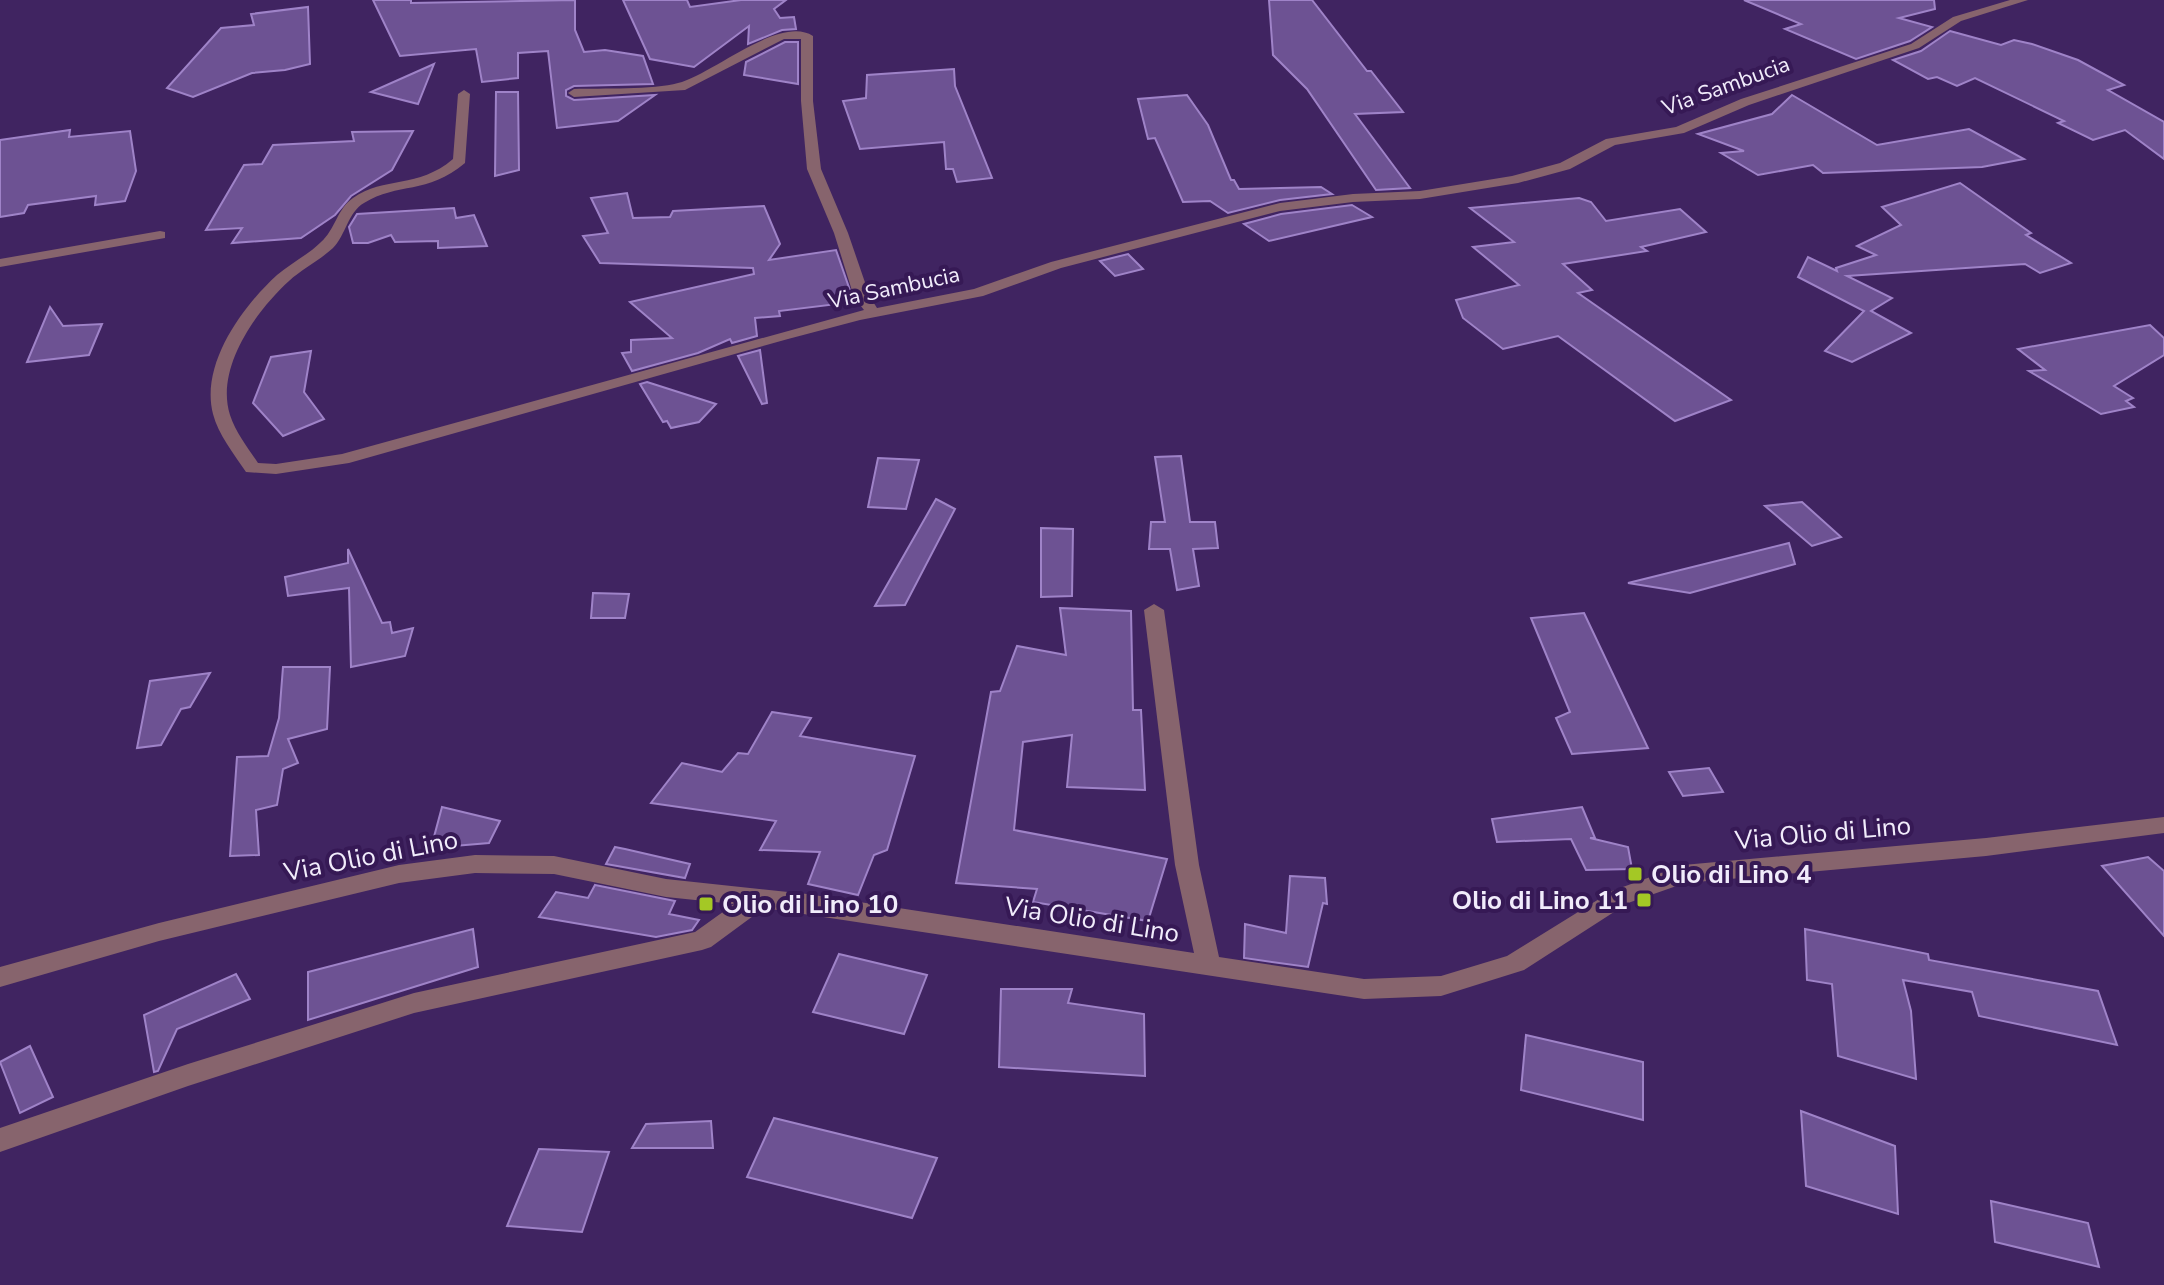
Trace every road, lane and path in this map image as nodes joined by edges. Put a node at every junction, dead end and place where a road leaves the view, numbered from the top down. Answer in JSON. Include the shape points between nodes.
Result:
{"nodes":[{"id":1,"x":2022,"y":0,"type":"edge"},
{"id":2,"x":574,"y":93,"type":"dead end"},
{"id":3,"x":464,"y":94,"type":"dead end"},
{"id":4,"x":160,"y":235,"type":"dead end"},
{"id":5,"x":0,"y":263,"type":"edge"},
{"id":6,"x":874,"y":314,"type":"junction"},
{"id":7,"x":1154,"y":610,"type":"dead end"},
{"id":8,"x":2164,"y":825,"type":"edge"},
{"id":9,"x":760,"y":898,"type":"junction"},
{"id":10,"x":1209,"y":966,"type":"junction"},
{"id":11,"x":0,"y":977,"type":"edge"},
{"id":12,"x":0,"y":1140,"type":"edge"}],
"edges":[{"from":1,"to":6,"type":"street","name":"Via Sambucia","via":[[1957,19],[1915,46],[1745,102],[1679,130],[1611,142],[1565,166],[1420,195],[1280,207],[1056,265],[978,293]]},
{"from":2,"to":6,"type":"street","via":[[681,87],[782,36],[807,36],[814,169],[862,297]]},
{"from":3,"to":6,"type":"street","name":"Via Sambucia","via":[[460,160],[426,184],[351,205],[337,235],[279,282],[230,350],[220,411],[252,468],[343,459]]},
{"from":4,"to":5,"type":"street"},
{"from":7,"to":10,"type":"street","via":[[1187,865]]},
{"from":8,"to":10,"type":"street","name":"Via Olio di Lino","via":[[1683,874],[1620,897],[1515,963],[1441,986],[1364,989]]},
{"from":9,"to":10,"type":"street","name":"Via Olio di Lino"},
{"from":9,"to":11,"type":"street","name":"Via Olio di Lino","via":[[666,888],[554,865],[475,864],[399,874]]},
{"from":9,"to":12,"type":"street","via":[[702,940],[414,1003]]}]}
